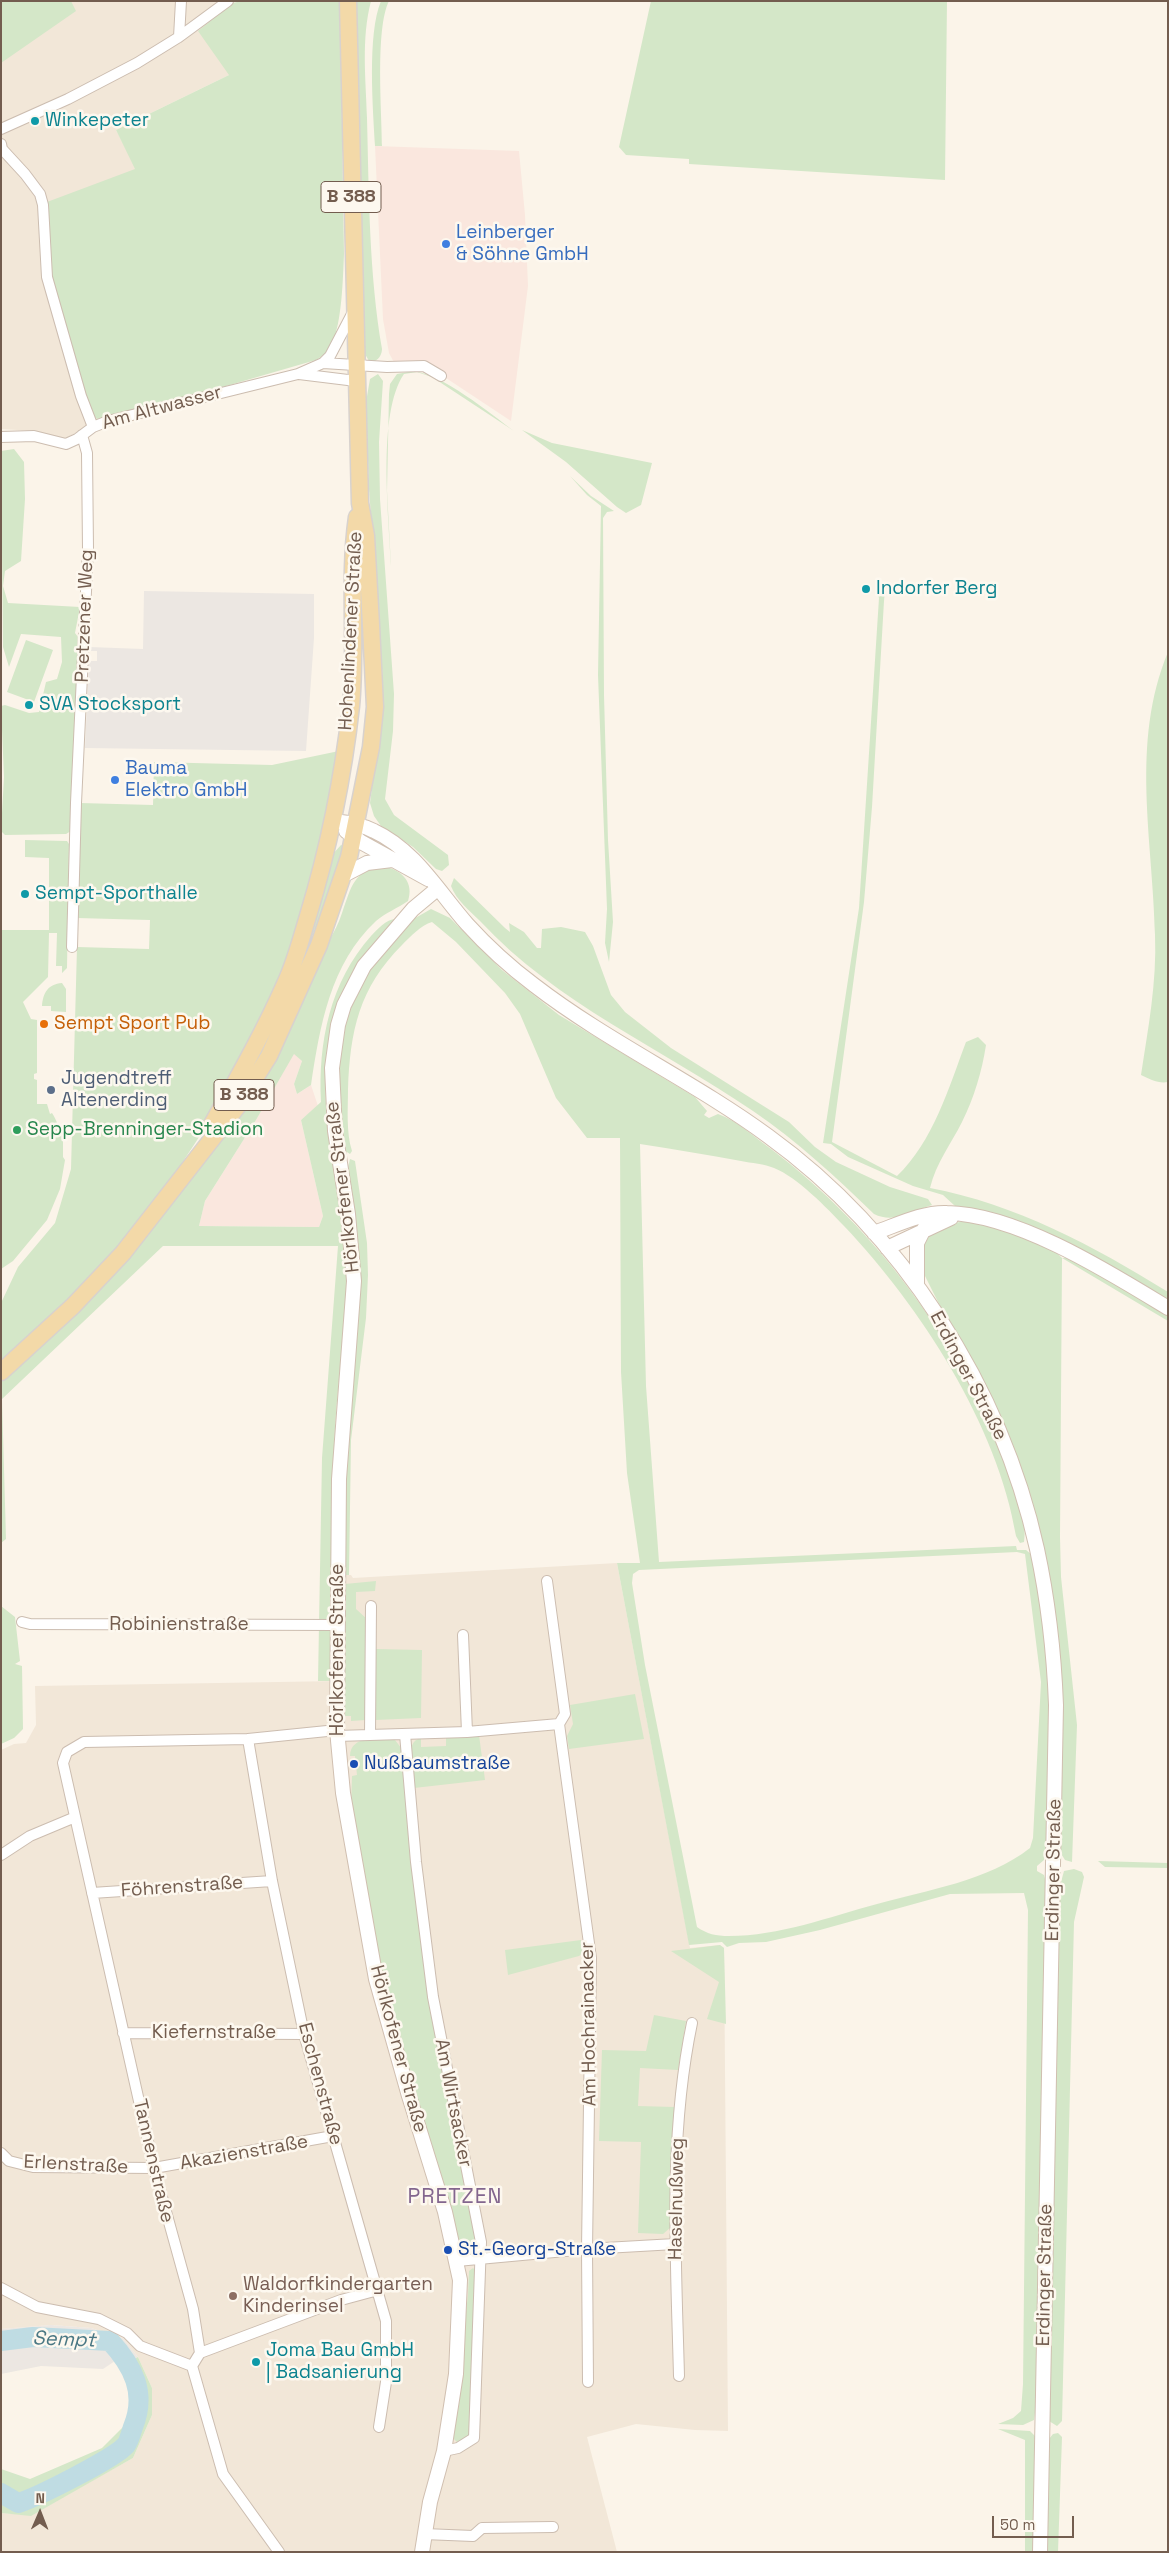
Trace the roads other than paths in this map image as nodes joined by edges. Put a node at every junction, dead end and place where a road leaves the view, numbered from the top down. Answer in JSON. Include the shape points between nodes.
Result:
{"nodes":[{"id":1,"x":181,"y":1,"type":"edge"},
{"id":2,"x":228,"y":1,"type":"edge"},
{"id":3,"x":348,"y":1,"type":"edge"},
{"id":4,"x":179,"y":37,"type":"junction"},
{"id":5,"x":1,"y":129,"type":"edge"},
{"id":6,"x":2,"y":147,"type":"edge"},
{"id":7,"x":354,"y":310,"type":"junction"},
{"id":8,"x":323,"y":362,"type":"junction"},
{"id":9,"x":356,"y":373,"type":"junction"},
{"id":10,"x":298,"y":374,"type":"junction"},
{"id":11,"x":441,"y":376,"type":"dead end"},
{"id":12,"x":93,"y":427,"type":"junction"},
{"id":13,"x":82,"y":435,"type":"junction"},
{"id":14,"x":2,"y":437,"type":"edge"},
{"id":15,"x":360,"y":503,"type":"junction"},
{"id":16,"x":333,"y":821,"type":"junction"},
{"id":17,"x":355,"y":831,"type":"junction"},
{"id":18,"x":392,"y":860,"type":"junction"},
{"id":19,"x":344,"y":875,"type":"junction"},
{"id":20,"x":434,"y":884,"type":"junction"},
{"id":21,"x":72,"y":947,"type":"dead end"},
{"id":22,"x":183,"y":1176,"type":"junction"},
{"id":23,"x":966,"y":1214,"type":"junction"},
{"id":24,"x":924,"y":1229,"type":"junction"},
{"id":25,"x":874,"y":1233,"type":"junction"},
{"id":26,"x":887,"y":1248,"type":"junction"},
{"id":27,"x":917,"y":1285,"type":"junction"},
{"id":28,"x":1168,"y":1308,"type":"edge"},
{"id":29,"x":1,"y":1372,"type":"edge"},
{"id":30,"x":547,"y":1581,"type":"dead end"},
{"id":31,"x":372,"y":1606,"type":"dead end"},
{"id":32,"x":22,"y":1622,"type":"dead end"},
{"id":33,"x":336,"y":1625,"type":"junction"},
{"id":34,"x":463,"y":1635,"type":"dead end"},
{"id":35,"x":559,"y":1724,"type":"junction"},
{"id":36,"x":467,"y":1732,"type":"junction"},
{"id":37,"x":337,"y":1733,"type":"junction"},
{"id":38,"x":370,"y":1734,"type":"junction"},
{"id":39,"x":405,"y":1734,"type":"junction"},
{"id":40,"x":248,"y":1739,"type":"junction"},
{"id":41,"x":73,"y":1818,"type":"junction"},
{"id":42,"x":1,"y":1855,"type":"edge"},
{"id":43,"x":272,"y":1881,"type":"junction"},
{"id":44,"x":92,"y":1893,"type":"junction"},
{"id":45,"x":692,"y":2023,"type":"dead end"},
{"id":46,"x":123,"y":2034,"type":"junction"},
{"id":47,"x":304,"y":2034,"type":"junction"},
{"id":48,"x":334,"y":2136,"type":"junction"},
{"id":49,"x":1,"y":2153,"type":"edge"},
{"id":50,"x":154,"y":2168,"type":"junction"},
{"id":51,"x":675,"y":2244,"type":"junction"},
{"id":52,"x":587,"y":2249,"type":"junction"},
{"id":53,"x":478,"y":2260,"type":"junction"},
{"id":54,"x":457,"y":2261,"type":"junction"},
{"id":55,"x":1,"y":2288,"type":"edge"},
{"id":56,"x":378,"y":2290,"type":"junction"},
{"id":57,"x":200,"y":2353,"type":"junction"},
{"id":58,"x":192,"y":2366,"type":"junction"},
{"id":59,"x":680,"y":2376,"type":"dead end"},
{"id":60,"x":588,"y":2382,"type":"dead end"},
{"id":61,"x":379,"y":2427,"type":"dead end"},
{"id":62,"x":444,"y":2452,"type":"junction"},
{"id":63,"x":552,"y":2527,"type":"dead end"},
{"id":64,"x":424,"y":2534,"type":"junction"},
{"id":65,"x":278,"y":2552,"type":"edge"},
{"id":66,"x":422,"y":2552,"type":"edge"},
{"id":67,"x":1040,"y":2552,"type":"edge"}],
"edges":[{"from":1,"to":4,"type":"street"},
{"from":2,"to":4,"type":"street"},
{"from":3,"to":7,"type":"main road","name":"Hohenlindener Straße","number":"B 388"},
{"from":4,"to":5,"type":"street","via":[[137,63]]},
{"from":6,"to":12,"type":"street","via":[[40,194],[47,277]]},
{"from":7,"to":8,"type":"street","name":"Am Altwasser","via":[[334,351]]},
{"from":7,"to":9,"type":"main road","name":"Hohenlindener Straße","number":"B 388"},
{"from":8,"to":9,"type":"street"},
{"from":8,"to":10,"type":"street","name":"Am Altwasser"},
{"from":9,"to":10,"type":"street","name":"Am Altwasser"},
{"from":9,"to":11,"type":"street","via":[[424,366]]},
{"from":9,"to":15,"type":"main road","name":"Hohenlindener Straße","number":"B 388"},
{"from":10,"to":12,"type":"street","name":"Am Altwasser"},
{"from":12,"to":13,"type":"street","name":"Am Altwasser"},
{"from":13,"to":14,"type":"street","name":"Am Altwasser","via":[[66,444],[34,436]]},
{"from":13,"to":21,"type":"street","name":"Pretzener Weg","via":[[87,453],[88,549]]},
{"from":15,"to":16,"type":"main road","name":"Hohenlindener Straße","number":"B 388","via":[[354,550],[351,705]]},
{"from":15,"to":17,"type":"main road","name":"Hohenlindener Straße","number":"B 388","via":[[366,536],[375,707]]},
{"from":16,"to":17,"type":"main road"},
{"from":16,"to":22,"type":"main road","name":"Hohenlindener Straße","number":"B 388","via":[[316,890],[286,982],[251,1054]]},
{"from":17,"to":18,"type":"main road"},
{"from":17,"to":19,"type":"main road","number":"B 388"},
{"from":17,"to":20,"type":"main road","name":"Erdinger Straße","via":[[376,831],[410,854]]},
{"from":18,"to":19,"type":"main road","via":[[367,863]]},
{"from":18,"to":20,"type":"main road"},
{"from":19,"to":22,"type":"main road","number":"B 388","via":[[319,945],[268,1056],[237,1107]]},
{"from":20,"to":25,"type":"main road","name":"Erdinger Straße","via":[[475,932],[534,986],[584,1021],[720,1102],[771,1138],[821,1178]]},
{"from":20,"to":33,"type":"main road","name":"Hörlkofener Straße","via":[[364,966],[344,1006],[334,1047],[334,1122],[350,1222],[354,1281],[339,1479]]},
{"from":22,"to":29,"type":"main road","number":"B 388","via":[[108,1270]]},
{"from":23,"to":24,"type":"main road"},
{"from":23,"to":25,"type":"main road","via":[[919,1217]]},
{"from":23,"to":28,"type":"main road","via":[[1012,1227],[1057,1245]]},
{"from":24,"to":26,"type":"main road"},
{"from":24,"to":27,"type":"main road","via":[[917,1243]]},
{"from":25,"to":26,"type":"main road","name":"Erdinger Straße"},
{"from":26,"to":27,"type":"main road","name":"Erdinger Straße"},
{"from":27,"to":67,"type":"main road","name":"Erdinger Straße","via":[[980,1392],[1008,1454],[1036,1547],[1054,1665],[1057,1745]]},
{"from":30,"to":35,"type":"street","name":"Am Hochrainacker","via":[[565,1714]]},
{"from":31,"to":38,"type":"street"},
{"from":32,"to":33,"type":"street","name":"Robinienstraße"},
{"from":33,"to":37,"type":"main road","name":"Hörlkofener Straße"},
{"from":34,"to":36,"type":"street"},
{"from":35,"to":36,"type":"street"},
{"from":35,"to":52,"type":"street","name":"Am Hochrainacker","via":[[591,1958]]},
{"from":36,"to":39,"type":"street"},
{"from":37,"to":38,"type":"street"},
{"from":37,"to":40,"type":"street"},
{"from":37,"to":54,"type":"main road","name":"Hörlkofener Straße","via":[[376,1979]]},
{"from":38,"to":39,"type":"street"},
{"from":39,"to":53,"type":"street","name":"Am Wirtsacker","via":[[416,1862],[433,1997],[481,2242]]},
{"from":40,"to":41,"type":"street","name":"Tannenstraße","via":[[84,1742],[67,1752],[62,1763]]},
{"from":40,"to":43,"type":"street","name":"Eschenstraße"},
{"from":41,"to":42,"type":"street","via":[[38,1832]]},
{"from":41,"to":44,"type":"street","name":"Tannenstraße"},
{"from":43,"to":44,"type":"street","name":"Föhrenstraße"},
{"from":43,"to":47,"type":"street","name":"Eschenstraße"},
{"from":44,"to":46,"type":"street","name":"Tannenstraße"},
{"from":45,"to":51,"type":"street","name":"Haselnußweg","via":[[683,2067],[678,2125]]},
{"from":46,"to":47,"type":"street","name":"Kiefernstraße"},
{"from":46,"to":50,"type":"street","name":"Tannenstraße"},
{"from":47,"to":48,"type":"street","name":"Eschenstraße"},
{"from":48,"to":50,"type":"street","name":"Akazienstraße"},
{"from":48,"to":56,"type":"street","name":"Eschenstraße"},
{"from":49,"to":50,"type":"street","name":"Erlenstraße","via":[[9,2161],[33,2167]]},
{"from":50,"to":57,"type":"street","name":"Tannenstraße","via":[[193,2309]]},
{"from":51,"to":52,"type":"street"},
{"from":51,"to":59,"type":"street","name":"Haselnußweg"},
{"from":52,"to":53,"type":"street"},
{"from":52,"to":60,"type":"street","name":"Am Hochrainacker"},
{"from":53,"to":54,"type":"street"},
{"from":53,"to":62,"type":"street","name":"Am Wirtsacker","via":[[481,2278],[474,2438]]},
{"from":54,"to":62,"type":"main road","name":"Hörlkofener Straße","via":[[461,2294],[456,2374]]},
{"from":55,"to":58,"type":"street","via":[[37,2307],[99,2319],[127,2333],[140,2346]]},
{"from":56,"to":57,"type":"street","via":[[341,2300]]},
{"from":56,"to":61,"type":"street","name":"Eschenstraße","via":[[386,2320],[386,2382]]},
{"from":57,"to":58,"type":"street"},
{"from":58,"to":65,"type":"street","via":[[223,2474]]},
{"from":62,"to":64,"type":"main road","name":"Hörlkofener Straße"},
{"from":63,"to":64,"type":"street","via":[[482,2528],[473,2536]]},
{"from":64,"to":66,"type":"main road","name":"Hörlkofener Straße"}]}
